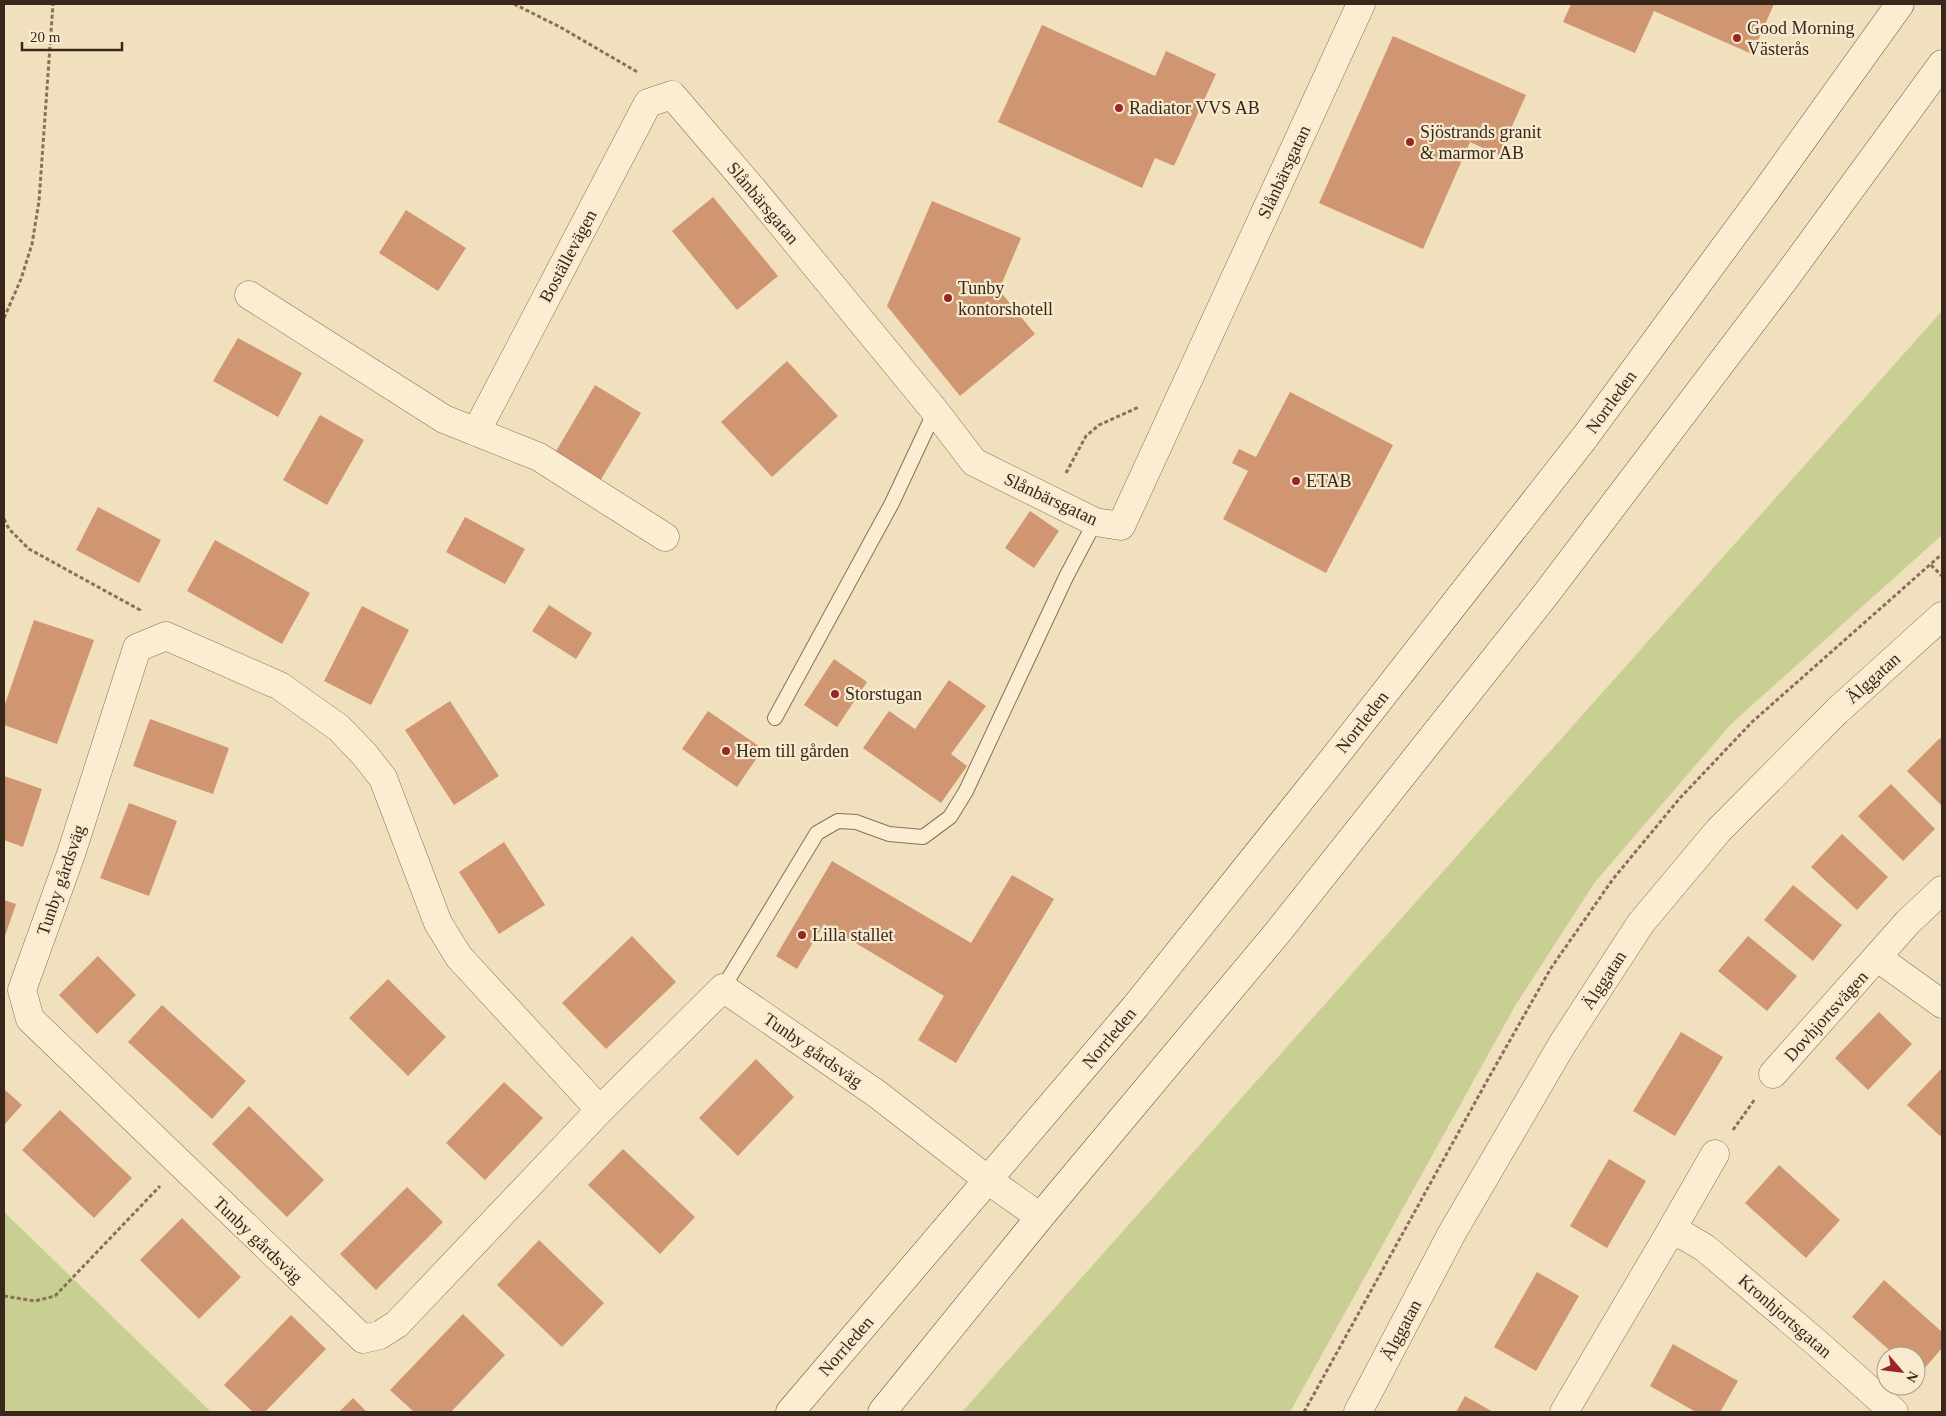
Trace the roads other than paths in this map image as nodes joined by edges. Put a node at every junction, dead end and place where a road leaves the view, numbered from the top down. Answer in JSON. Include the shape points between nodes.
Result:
{"nodes":[{"id":1,"x":1361,"y":4,"type":"edge"},
{"id":2,"x":1900,"y":4,"type":"edge"},
{"id":3,"x":1942,"y":64,"type":"edge"},
{"id":4,"x":660,"y":99,"type":"joint"},
{"id":5,"x":249,"y":295,"type":"dead end"},
{"id":6,"x":935,"y":411,"type":"junction"},
{"id":7,"x":476,"y":432,"type":"junction"},
{"id":8,"x":1095,"y":522,"type":"junction"},
{"id":9,"x":665,"y":537,"type":"dead end"},
{"id":10,"x":1942,"y":616,"type":"edge"},
{"id":11,"x":775,"y":718,"type":"dead end"},
{"id":12,"x":1942,"y":890,"type":"edge"},
{"id":13,"x":1878,"y":958,"type":"junction"},
{"id":14,"x":723,"y":988,"type":"junction"},
{"id":15,"x":1942,"y":1004,"type":"edge"},
{"id":16,"x":1773,"y":1074,"type":"road end"},
{"id":17,"x":600,"y":1110,"type":"junction"},
{"id":18,"x":1715,"y":1154,"type":"road end"},
{"id":19,"x":988,"y":1180,"type":"junction"},
{"id":20,"x":1040,"y":1217,"type":"junction"},
{"id":21,"x":1669,"y":1234,"type":"junction"},
{"id":22,"x":790,"y":1412,"type":"edge"},
{"id":23,"x":882,"y":1412,"type":"edge"},
{"id":24,"x":1358,"y":1412,"type":"edge"},
{"id":25,"x":1564,"y":1412,"type":"edge"},
{"id":26,"x":1894,"y":1412,"type":"edge"}],
"edges":[{"from":1,"to":8,"type":"street","name":"Slånbärsgatan","via":[[1121,526]]},
{"from":2,"to":19,"type":"street","name":"Norrleden","via":[[1579,445],[1141,1000]]},
{"from":3,"to":20,"type":"street","via":[[1788,276],[1546,594],[1278,932]]},
{"from":4,"to":6,"type":"street","name":"Slånbärsgatan","via":[[762,200]]},
{"from":4,"to":7,"type":"street","name":"Boställevägen"},
{"from":5,"to":7,"type":"street","via":[[444,420]]},
{"from":6,"to":8,"type":"street","name":"Slånbärsgatan","via":[[974,462]]},
{"from":6,"to":11,"type":"lane","via":[[892,503]]},
{"from":7,"to":9,"type":"street","via":[[539,457]]},
{"from":8,"to":14,"type":"lane","via":[[950,818],[923,837],[890,834],[856,822],[838,821],[817,833]]},
{"from":10,"to":24,"type":"street","name":"Älggatan","via":[[1837,711],[1718,830],[1641,923],[1563,1043],[1452,1233]]},
{"from":12,"to":13,"type":"street","name":"Dovhjortsvägen","via":[[1908,922]]},
{"from":13,"to":15,"type":"street","name":"Dovhjortsvägen"},
{"from":13,"to":16,"type":"street","name":"Dovhjortsvägen"},
{"from":14,"to":17,"type":"street","name":"Tunby gårdsväg"},
{"from":14,"to":19,"type":"street","name":"Tunby gårdsväg","via":[[877,1094]]},
{"from":17,"to":17,"type":"street","name":"Tunby gårdsväg","via":[[459,956],[438,924],[383,778],[338,728],[280,686],[166,636],[137,648],[72,854],[22,990],[30,1020],[363,1339],[380,1335],[397,1324]]},
{"from":18,"to":21,"type":"street"},
{"from":19,"to":20,"type":"street","name":"Tunby gårdsväg"},
{"from":19,"to":22,"type":"street","name":"Norrleden"},
{"from":20,"to":23,"type":"street"},
{"from":21,"to":25,"type":"street"},
{"from":21,"to":26,"type":"street","name":"Kronhjortsgatan","via":[[1683,1235],[1705,1248]]}]}
